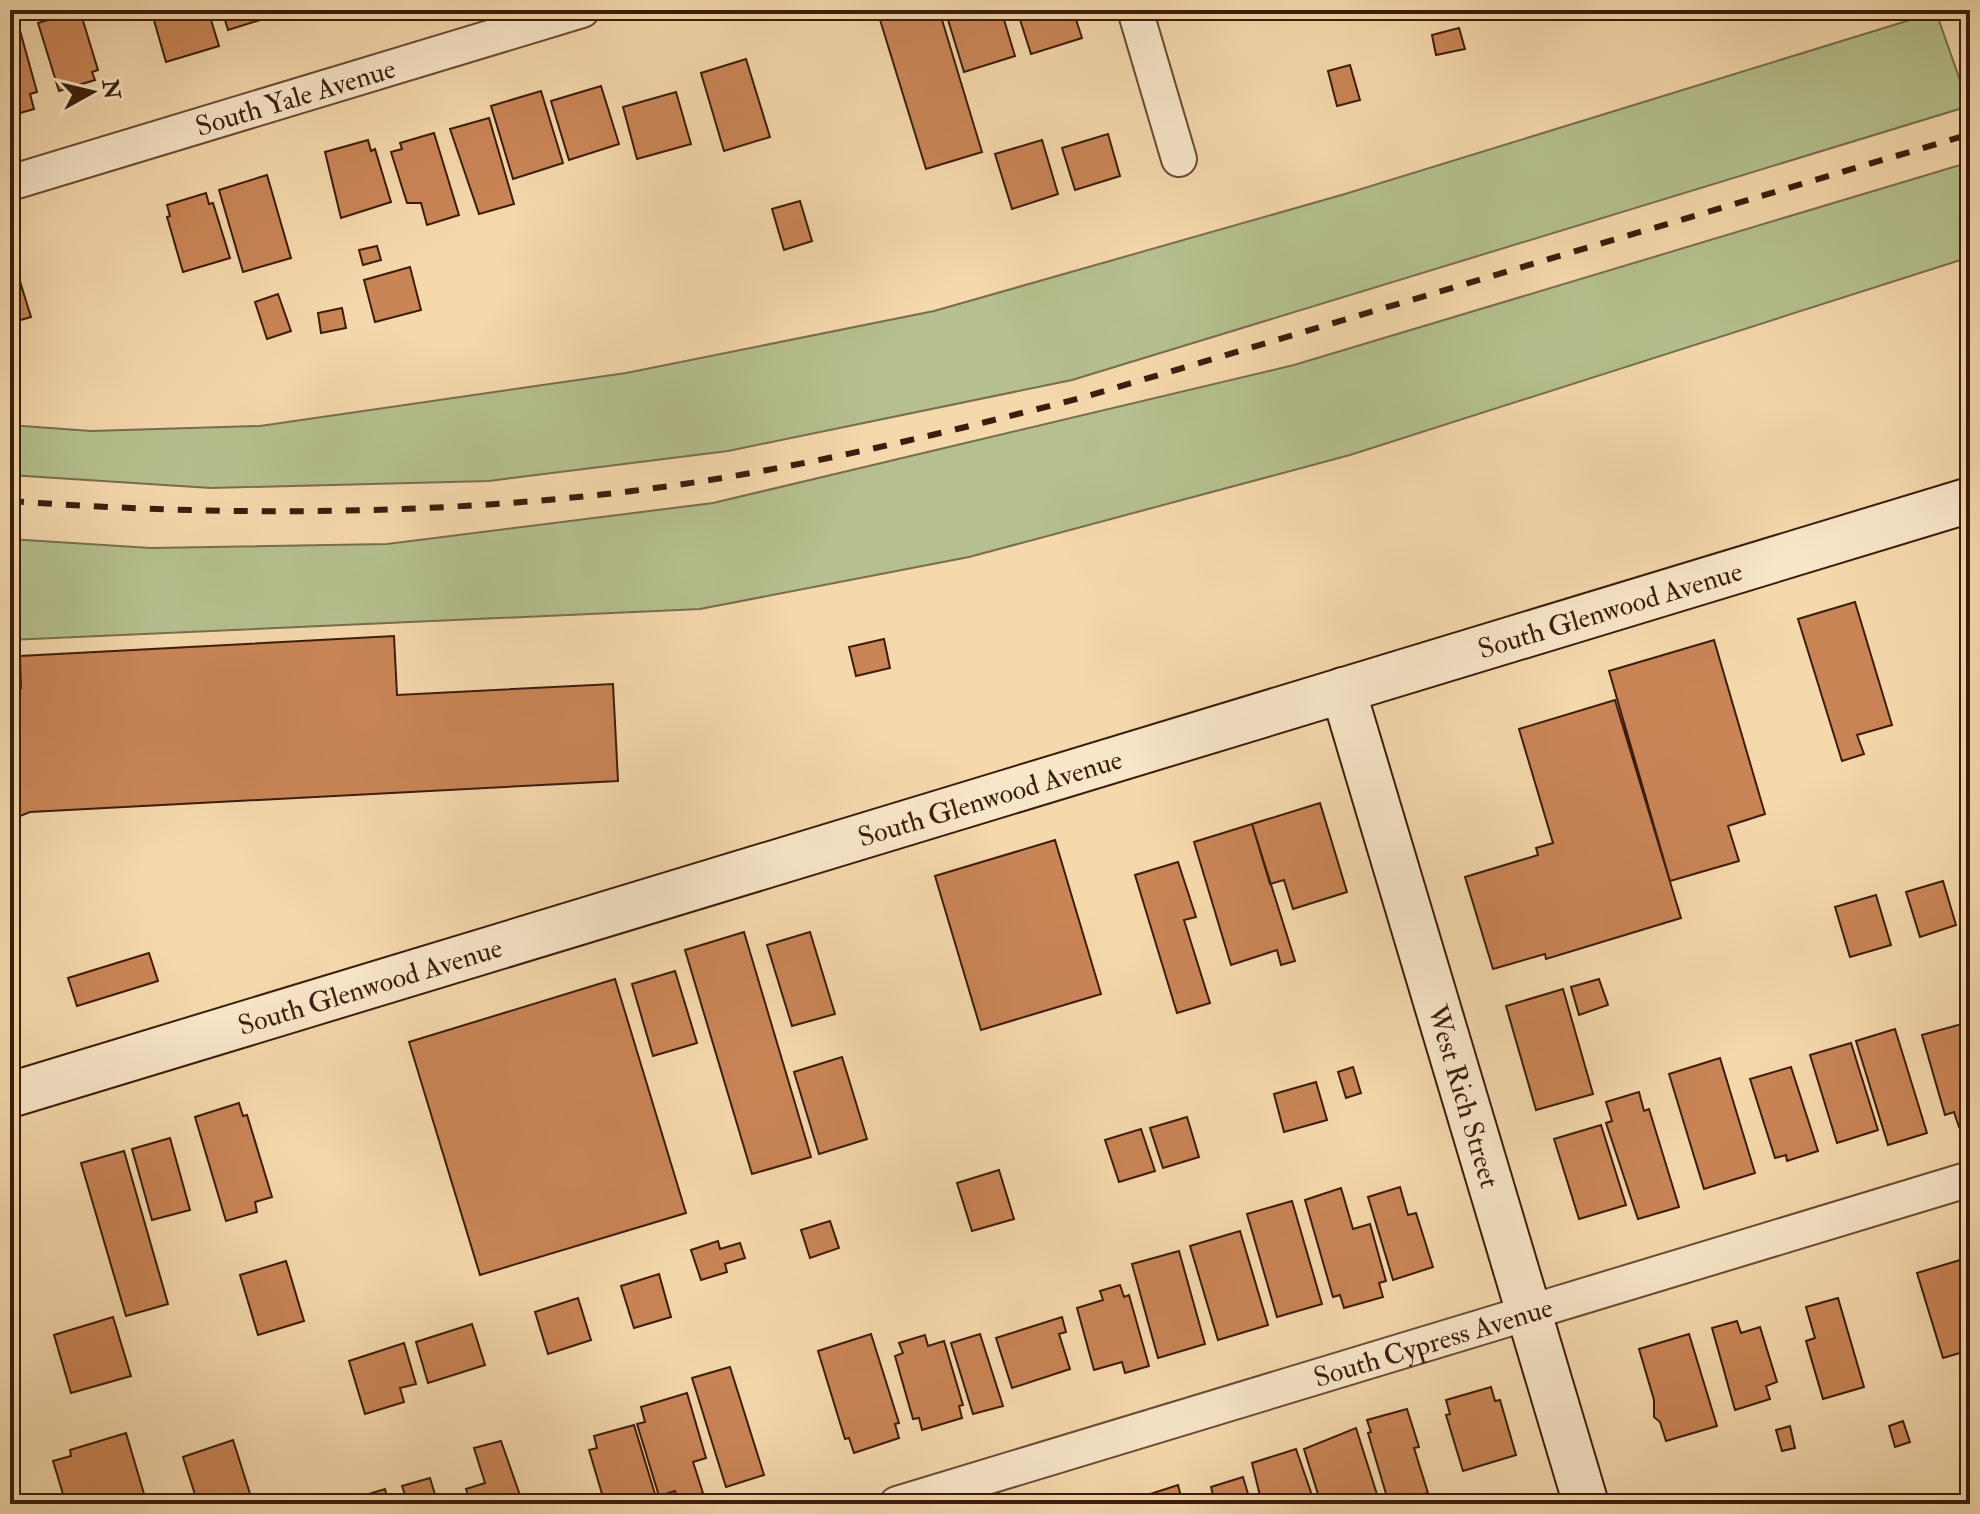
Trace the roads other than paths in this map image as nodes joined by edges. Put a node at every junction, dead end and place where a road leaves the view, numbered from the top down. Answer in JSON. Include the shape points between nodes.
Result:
{"nodes":[{"id":1,"x":582,"y":10,"type":"edge"},
{"id":2,"x":1135,"y":10,"type":"edge"},
{"id":3,"x":1179,"y":159,"type":"dead end"},
{"id":4,"x":10,"y":183,"type":"edge"},
{"id":5,"x":1970,"y":500,"type":"edge"},
{"id":6,"x":1343,"y":690,"type":"junction"},
{"id":7,"x":10,"y":1095,"type":"edge"},
{"id":8,"x":1970,"y":1179,"type":"edge"},
{"id":9,"x":1530,"y":1313,"type":"junction"},
{"id":10,"x":897,"y":1504,"type":"edge"},
{"id":11,"x":1586,"y":1504,"type":"edge"}],
"edges":[{"from":1,"to":4,"type":"street","name":"South Yale Avenue"},
{"from":2,"to":3,"type":"street"},
{"from":5,"to":6,"type":"street","name":"South Glenwood Avenue"},
{"from":6,"to":7,"type":"street","name":"South Glenwood Avenue"},
{"from":6,"to":9,"type":"street","name":"West Rich Street"},
{"from":8,"to":9,"type":"street","name":"South Cypress Avenue"},
{"from":9,"to":10,"type":"street","name":"South Cypress Avenue"},
{"from":9,"to":11,"type":"street","name":"West Rich Street"}]}
